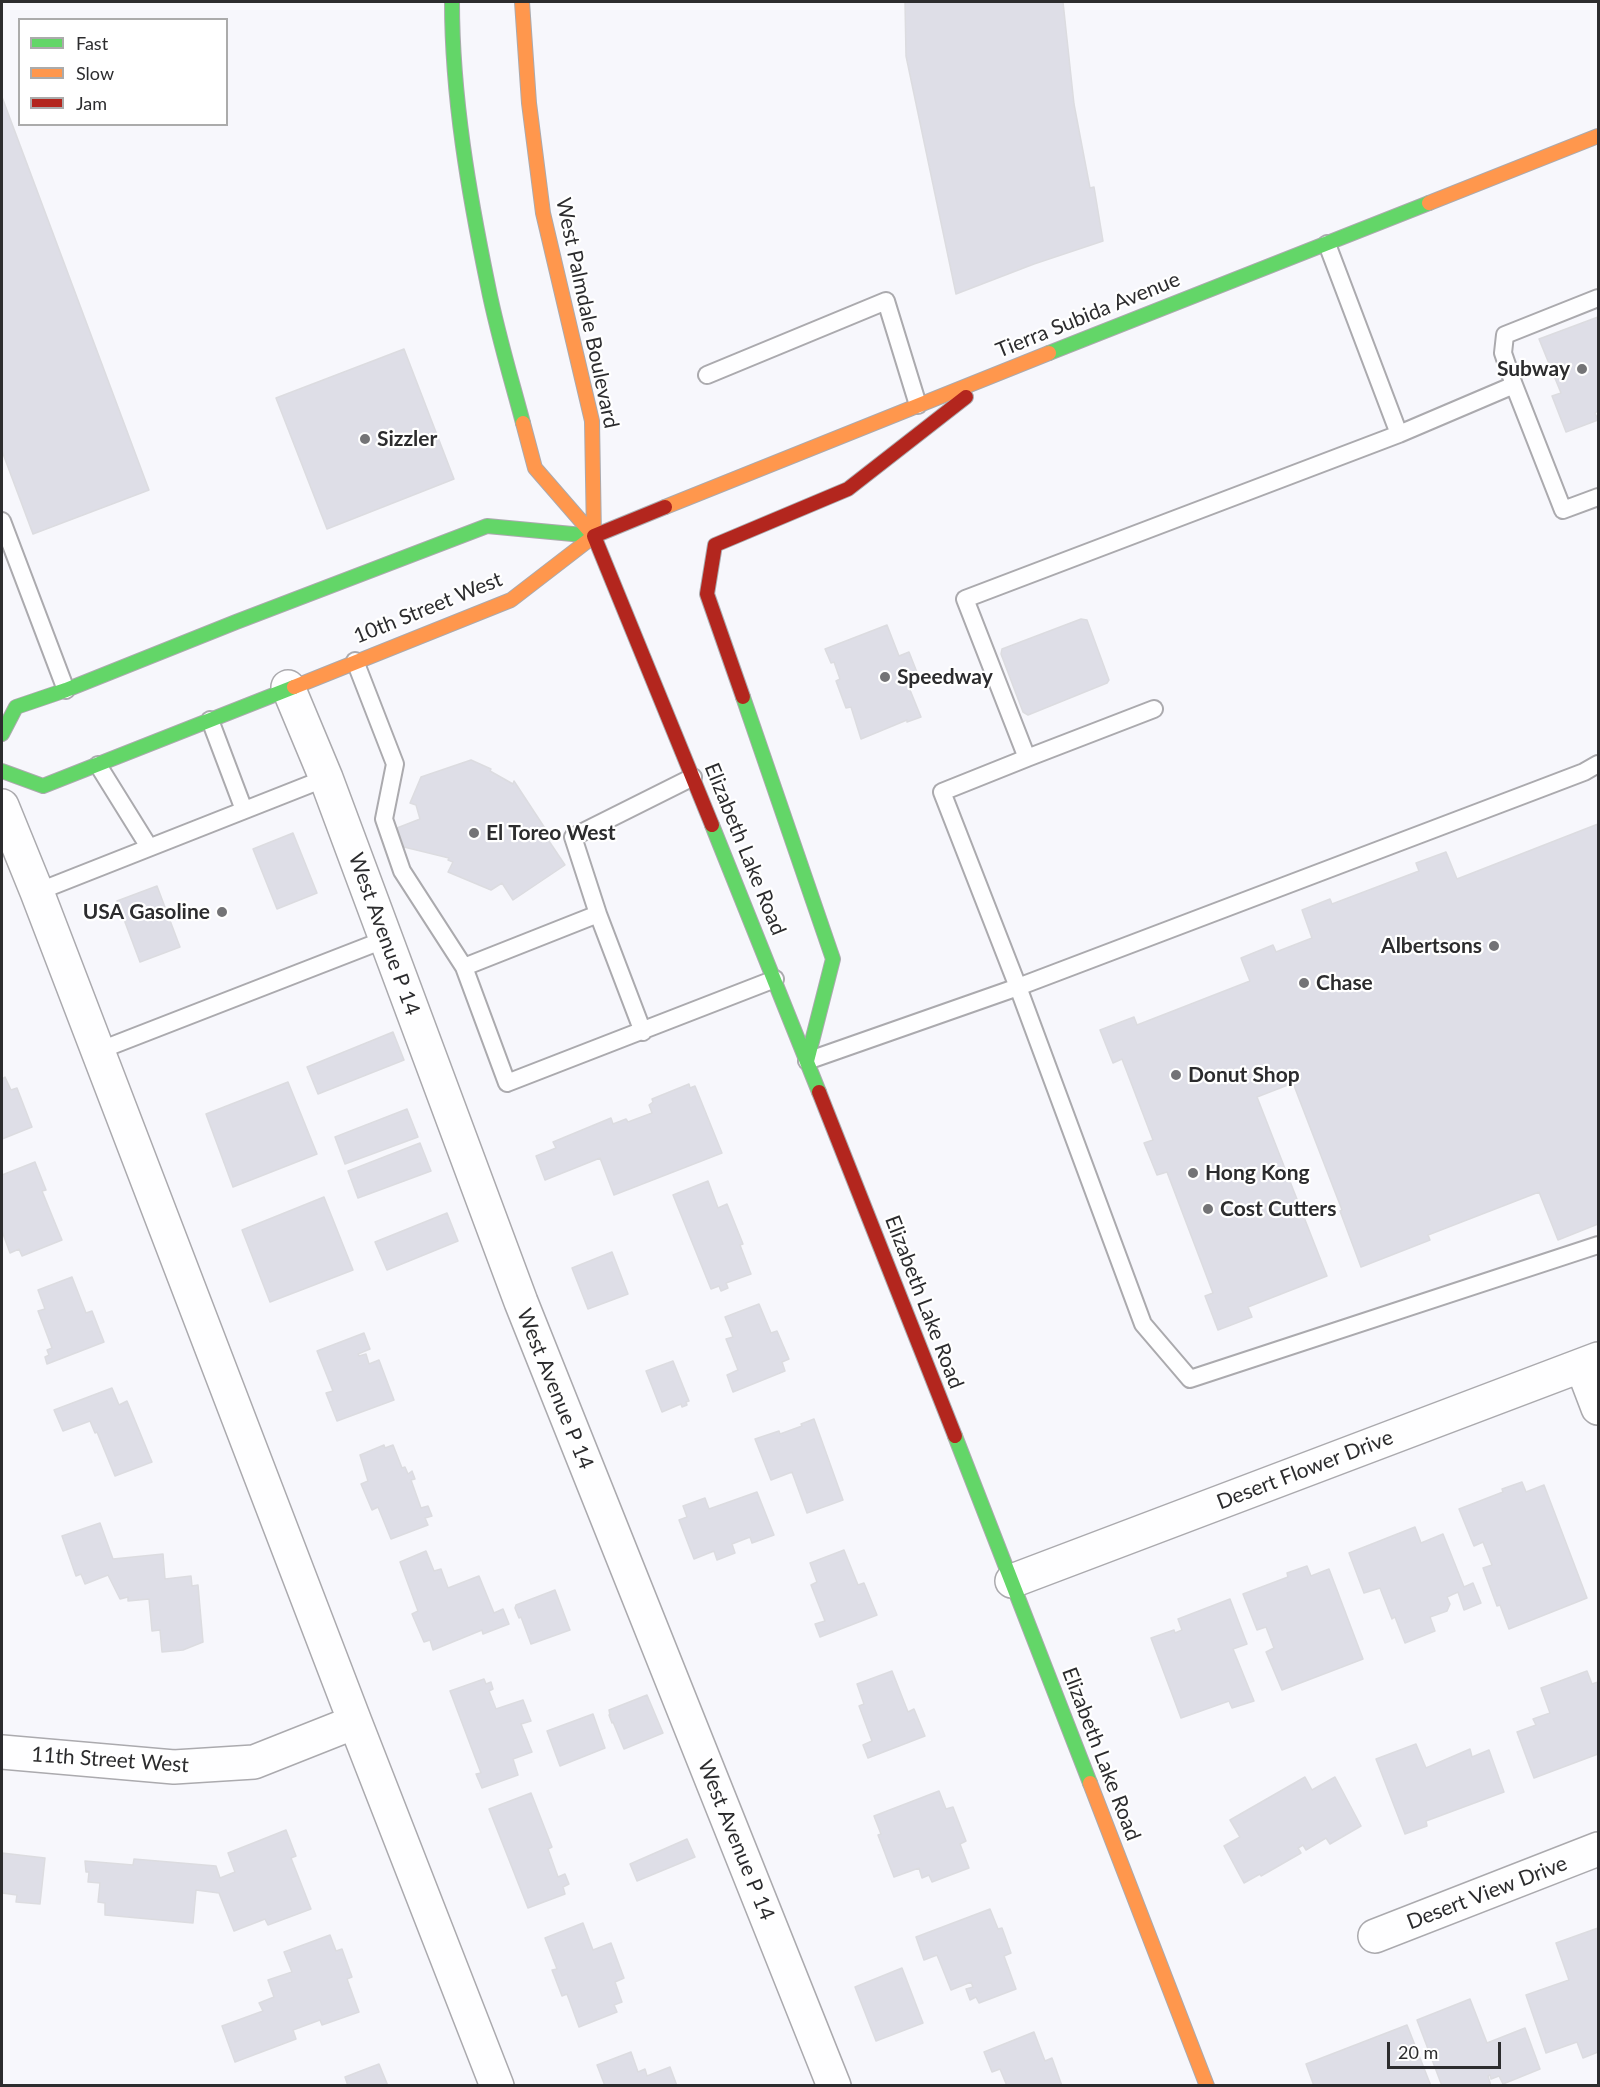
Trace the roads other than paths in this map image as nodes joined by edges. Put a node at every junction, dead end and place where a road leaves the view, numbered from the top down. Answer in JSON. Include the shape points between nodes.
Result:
{"nodes":[{"id":1,"x":452,"y":2,"type":"edge"},
{"id":2,"x":522,"y":2,"type":"edge"},
{"id":3,"x":1599,"y":136,"type":"edge"},
{"id":4,"x":1327,"y":244,"type":"junction"},
{"id":5,"x":1599,"y":298,"type":"edge"},
{"id":6,"x":996,"y":374,"type":"junction"},
{"id":7,"x":707,"y":375,"type":"dead end"},
{"id":8,"x":1514,"y":385,"type":"junction"},
{"id":9,"x":918,"y":405,"type":"junction"},
{"id":10,"x":1399,"y":434,"type":"junction"},
{"id":11,"x":1599,"y":497,"type":"edge"},
{"id":12,"x":2,"y":521,"type":"edge"},
{"id":13,"x":594,"y":536,"type":"junction"},
{"id":14,"x":355,"y":661,"type":"junction"},
{"id":15,"x":288,"y":687,"type":"junction"},
{"id":16,"x":66,"y":690,"type":"junction"},
{"id":17,"x":1154,"y":709,"type":"dead end"},
{"id":18,"x":210,"y":720,"type":"junction"},
{"id":19,"x":2,"y":734,"type":"edge"},
{"id":20,"x":1027,"y":758,"type":"junction"},
{"id":21,"x":1599,"y":764,"type":"edge"},
{"id":22,"x":98,"y":765,"type":"junction"},
{"id":23,"x":2,"y":771,"type":"edge"},
{"id":24,"x":693,"y":777,"type":"junction"},
{"id":25,"x":327,"y":778,"type":"junction"},
{"id":26,"x":2,"y":806,"type":"edge"},
{"id":27,"x":244,"y":810,"type":"junction"},
{"id":28,"x":150,"y":847,"type":"junction"},
{"id":29,"x":36,"y":892,"type":"junction"},
{"id":30,"x":598,"y":914,"type":"junction"},
{"id":31,"x":386,"y":939,"type":"junction"},
{"id":32,"x":464,"y":967,"type":"junction"},
{"id":33,"x":775,"y":979,"type":"junction"},
{"id":34,"x":1018,"y":987,"type":"junction"},
{"id":35,"x":643,"y":1032,"type":"junction"},
{"id":36,"x":98,"y":1051,"type":"junction"},
{"id":37,"x":807,"y":1061,"type":"junction"},
{"id":38,"x":1599,"y":1245,"type":"edge"},
{"id":39,"x":1590,"y":1363,"type":"edge"},
{"id":40,"x":1599,"y":1408,"type":"edge"},
{"id":41,"x":1012,"y":1581,"type":"junction"},
{"id":42,"x":355,"y":1722,"type":"junction"},
{"id":43,"x":2,"y":1752,"type":"edge"},
{"id":44,"x":1599,"y":1849,"type":"edge"},
{"id":45,"x":1375,"y":1936,"type":"dead end"},
{"id":46,"x":497,"y":2085,"type":"edge"},
{"id":47,"x":834,"y":2085,"type":"edge"},
{"id":48,"x":1207,"y":2085,"type":"edge"}],
"edges":[{"from":1,"to":13,"type":"main road","via":[[452,42],[465,155],[488,288],[536,468]]},
{"from":2,"to":13,"type":"main road","name":"West Palmdale Boulevard","via":[[529,103],[543,213],[592,421]]},
{"from":3,"to":4,"type":"main road","name":"Tierra Subida Avenue"},
{"from":4,"to":6,"type":"main road","name":"Tierra Subida Avenue"},
{"from":4,"to":10,"type":"lane"},
{"from":5,"to":8,"type":"lane","via":[[1505,335],[1503,353]]},
{"from":6,"to":9,"type":"main road","name":"Tierra Subida Avenue"},
{"from":6,"to":37,"type":"main road","via":[[848,489],[715,545],[706,594],[833,959]]},
{"from":7,"to":9,"type":"lane","via":[[886,301]]},
{"from":8,"to":10,"type":"lane"},
{"from":8,"to":11,"type":"lane","via":[[1563,510]]},
{"from":9,"to":13,"type":"main road","name":"Tierra Subida Avenue"},
{"from":10,"to":20,"type":"lane","via":[[965,599]]},
{"from":12,"to":16,"type":"lane"},
{"from":13,"to":14,"type":"main road","name":"10th Street West","via":[[511,600]]},
{"from":13,"to":16,"type":"main road","via":[[487,526]]},
{"from":13,"to":24,"type":"main road","name":"Elizabeth Lake Road"},
{"from":14,"to":15,"type":"main road","name":"10th Street West"},
{"from":14,"to":32,"type":"lane","via":[[395,764],[384,819],[402,871]]},
{"from":15,"to":18,"type":"main road","name":"10th Street West"},
{"from":15,"to":25,"type":"street","name":"West Avenue P 14"},
{"from":16,"to":19,"type":"main road","via":[[16,707]]},
{"from":17,"to":20,"type":"lane"},
{"from":18,"to":22,"type":"main road","name":"10th Street West"},
{"from":18,"to":27,"type":"lane"},
{"from":20,"to":34,"type":"lane","via":[[942,792]]},
{"from":21,"to":34,"type":"lane"},
{"from":22,"to":23,"type":"main road","name":"10th Street West","via":[[43,786]]},
{"from":22,"to":28,"type":"lane"},
{"from":24,"to":30,"type":"lane","via":[[573,837]]},
{"from":24,"to":33,"type":"main road","name":"Elizabeth Lake Road"},
{"from":25,"to":27,"type":"lane"},
{"from":25,"to":31,"type":"street","name":"West Avenue P 14"},
{"from":26,"to":29,"type":"street"},
{"from":27,"to":28,"type":"lane"},
{"from":28,"to":29,"type":"lane"},
{"from":29,"to":36,"type":"street"},
{"from":30,"to":32,"type":"lane"},
{"from":30,"to":35,"type":"lane"},
{"from":31,"to":36,"type":"lane"},
{"from":31,"to":47,"type":"street","name":"West Avenue P 14","via":[[521,1302]]},
{"from":32,"to":35,"type":"lane","via":[[507,1083]]},
{"from":33,"to":35,"type":"lane"},
{"from":33,"to":37,"type":"main road","name":"Elizabeth Lake Road"},
{"from":34,"to":37,"type":"lane"},
{"from":34,"to":38,"type":"lane","via":[[1143,1324],[1190,1378]]},
{"from":36,"to":42,"type":"street"},
{"from":37,"to":41,"type":"main road","name":"Elizabeth Lake Road"},
{"from":39,"to":40,"type":"street"},
{"from":39,"to":41,"type":"street","name":"Desert Flower Drive"},
{"from":41,"to":48,"type":"main road","name":"Elizabeth Lake Road"},
{"from":42,"to":43,"type":"street","name":"11th Street West","via":[[254,1762],[174,1767]]},
{"from":42,"to":46,"type":"street"},
{"from":44,"to":45,"type":"street","name":"Desert View Drive"}]}
